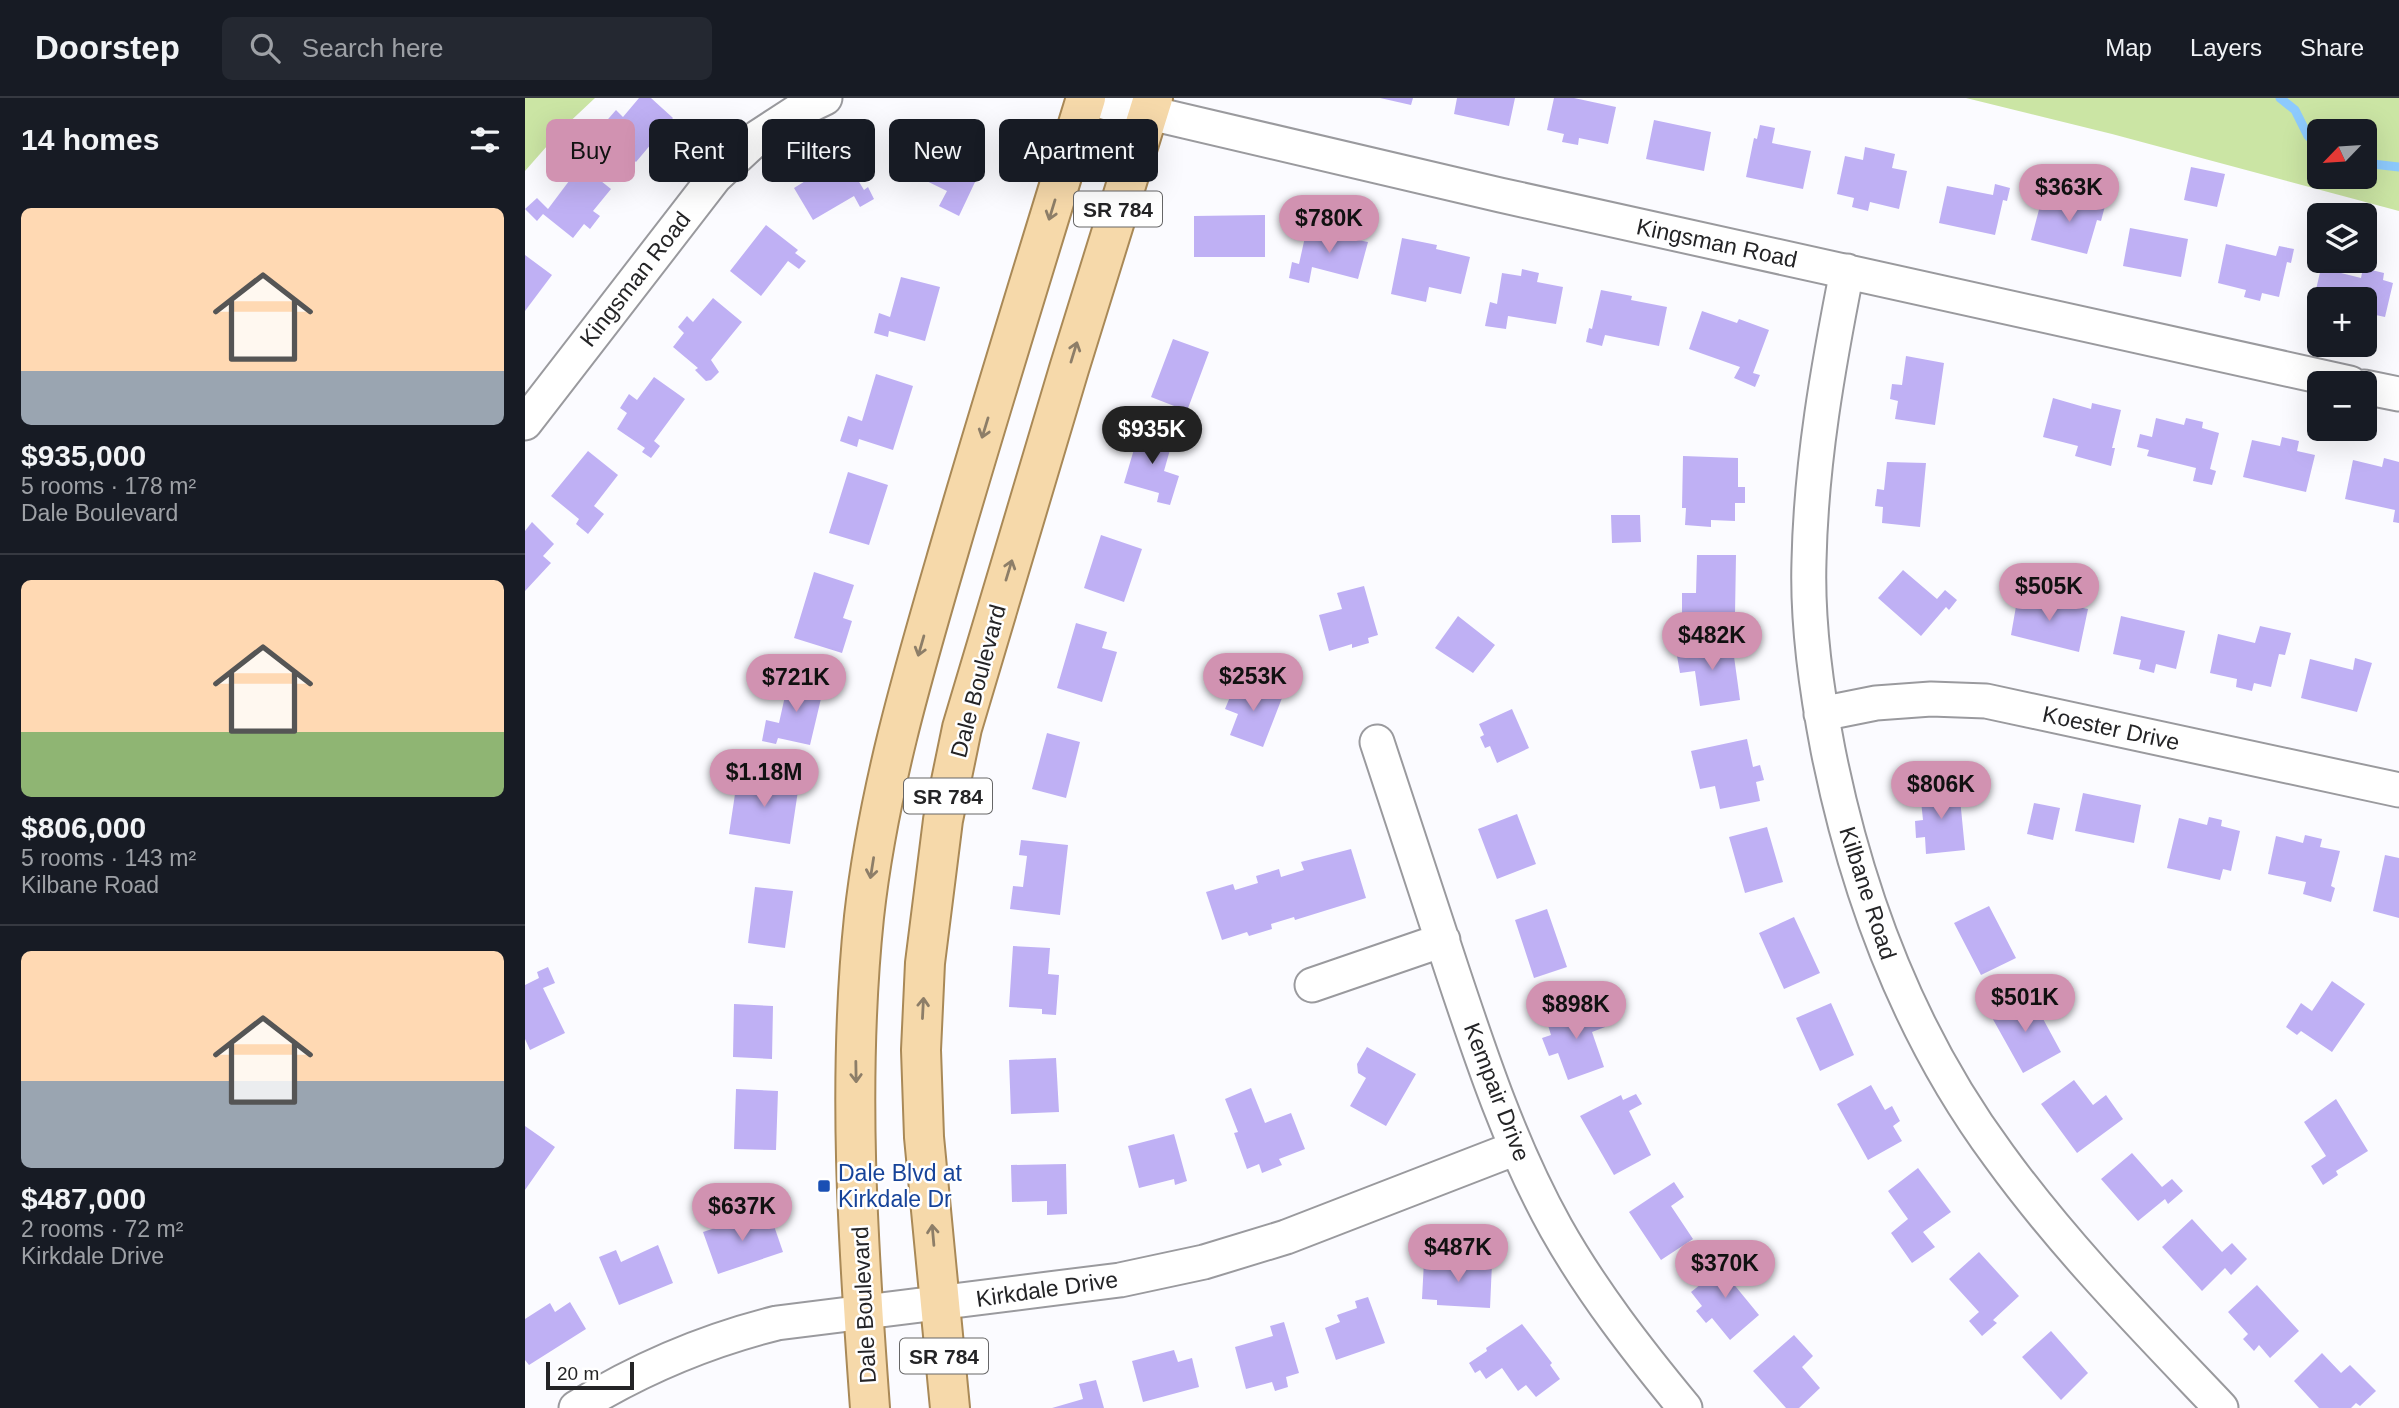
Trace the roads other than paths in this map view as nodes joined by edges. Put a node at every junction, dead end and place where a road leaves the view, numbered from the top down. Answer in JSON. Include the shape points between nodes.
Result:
{"nodes":[{"id":1,"x":825,"y":98,"type":"edge"},
{"id":2,"x":1086,"y":98,"type":"edge"},
{"id":3,"x":1150,"y":105,"type":"edge"},
{"id":4,"x":1847,"y":271,"type":"junction"},
{"id":5,"x":2307,"y":373,"type":"edge"},
{"id":6,"x":2377,"y":390,"type":"edge"},
{"id":7,"x":2399,"y":394,"type":"edge"},
{"id":8,"x":525,"y":423,"type":"edge"},
{"id":9,"x":1821,"y":714,"type":"junction"},
{"id":10,"x":1377,"y":741,"type":"dead end"},
{"id":11,"x":2399,"y":790,"type":"edge"},
{"id":12,"x":1443,"y":940,"type":"junction"},
{"id":13,"x":1312,"y":985,"type":"dead end"},
{"id":14,"x":1516,"y":1148,"type":"junction"},
{"id":15,"x":939,"y":1303,"type":"junction"},
{"id":16,"x":863,"y":1312,"type":"junction"},
{"id":17,"x":576,"y":1408,"type":"edge"},
{"id":18,"x":870,"y":1408,"type":"edge"},
{"id":19,"x":950,"y":1408,"type":"edge"},
{"id":20,"x":1685,"y":1408,"type":"edge"},
{"id":21,"x":2221,"y":1408,"type":"edge"}],
"edges":[{"from":1,"to":8,"type":"street","name":"Kingsman Road","via":[[758,138],[715,177]]},
{"from":2,"to":3,"type":"street","name":"Kingsman Road"},
{"from":2,"to":16,"type":"main road","name":"Dale Boulevard","number":"SR 784","one_way":true,"via":[[912,678],[883,802],[864,914],[856,1025]]},
{"from":3,"to":4,"type":"street","name":"Kingsman Road","via":[[1500,195]]},
{"from":15,"to":3,"type":"main road","name":"Dale Boulevard","number":"SR 784","one_way":true,"via":[[921,1050],[925,963],[943,820],[962,728]]},
{"from":4,"to":5,"type":"street","name":"Kingsman Road"},
{"from":4,"to":9,"type":"street","name":"Kilbane Road","via":[[1826,376],[1813,482],[1809,564]]},
{"from":6,"to":7,"type":"street"},
{"from":9,"to":11,"type":"street","name":"Koester Drive","via":[[1889,702],[1986,701]]},
{"from":9,"to":21,"type":"street","name":"Kilbane Road","via":[[1839,806],[1862,886],[1891,964],[1947,1076],[1999,1156],[2062,1236]]},
{"from":10,"to":12,"type":"street","name":"Kempair Drive"},
{"from":12,"to":13,"type":"street"},
{"from":12,"to":14,"type":"street","name":"Kempair Drive"},
{"from":14,"to":15,"type":"street","name":"Kirkdale Drive","via":[[1286,1237],[1204,1262],[1120,1280]]},
{"from":14,"to":20,"type":"street","name":"Kempair Drive","via":[[1590,1283]]},
{"from":15,"to":16,"type":"street","name":"Kirkdale Drive"},
{"from":15,"to":19,"type":"main road","name":"Dale Boulevard","number":"SR 784"},
{"from":16,"to":17,"type":"street","name":"Kirkdale Drive","via":[[738,1333],[676,1355]]},
{"from":16,"to":18,"type":"main road","name":"Dale Boulevard","number":"SR 784"}]}
